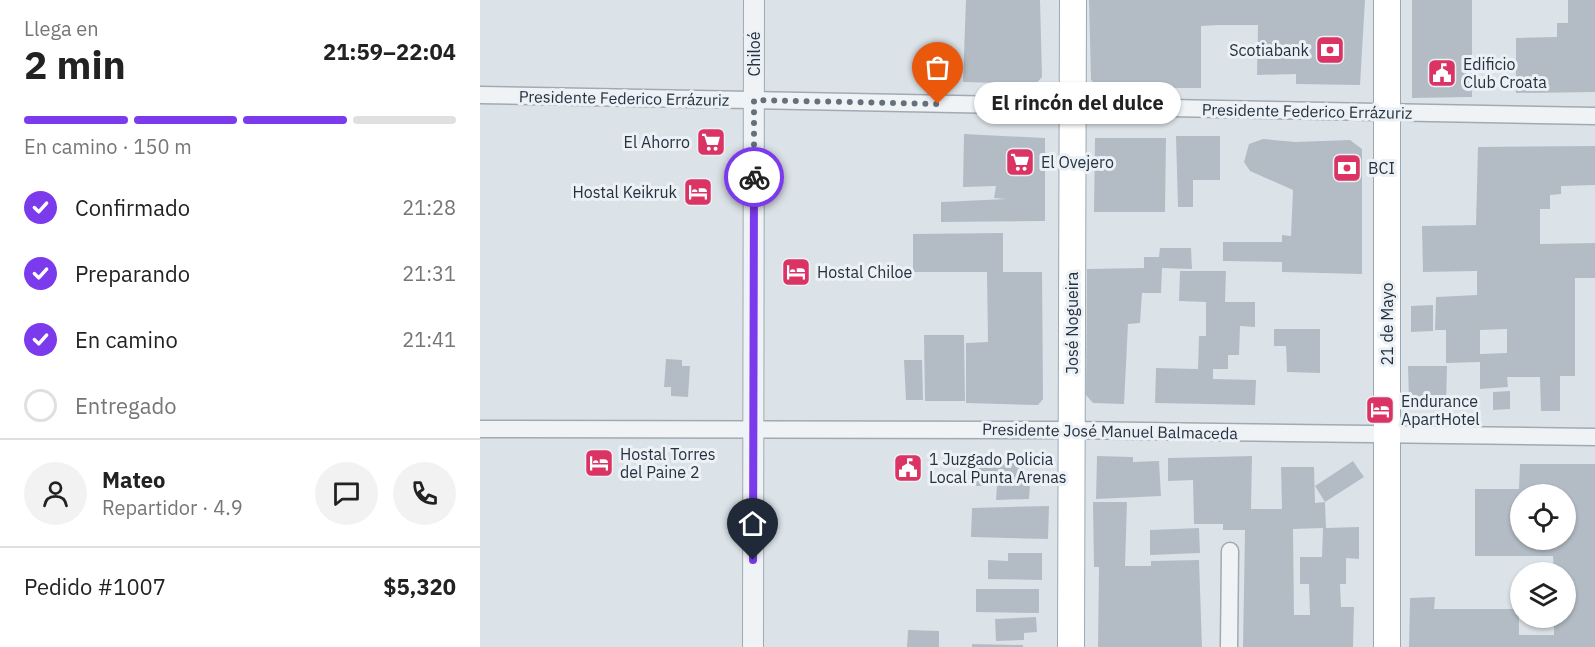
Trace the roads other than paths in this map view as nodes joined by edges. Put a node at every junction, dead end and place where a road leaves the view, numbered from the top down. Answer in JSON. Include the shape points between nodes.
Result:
{"nodes":[{"id":1,"x":754,"y":0,"type":"edge"},
{"id":2,"x":1073,"y":0,"type":"edge"},
{"id":3,"x":1387,"y":0,"type":"edge"},
{"id":4,"x":480,"y":95,"type":"edge"},
{"id":5,"x":754,"y":100,"type":"junction"},
{"id":6,"x":1073,"y":106,"type":"junction"},
{"id":7,"x":1387,"y":112,"type":"junction"},
{"id":8,"x":1595,"y":116,"type":"edge"},
{"id":9,"x":480,"y":429,"type":"edge"},
{"id":10,"x":753,"y":429,"type":"junction"},
{"id":11,"x":1072,"y":430,"type":"junction"},
{"id":12,"x":1387,"y":435,"type":"junction"},
{"id":13,"x":1595,"y":438,"type":"edge"},
{"id":14,"x":1230,"y":551,"type":"dead end"},
{"id":15,"x":753,"y":647,"type":"edge"},
{"id":16,"x":1071,"y":647,"type":"edge"},
{"id":17,"x":1229,"y":647,"type":"edge"},
{"id":18,"x":1387,"y":647,"type":"edge"}],
"edges":[{"from":1,"to":5,"type":"street","name":"Chiloé"},
{"from":2,"to":6,"type":"main road","name":"José Nogueira"},
{"from":3,"to":7,"type":"main road","name":"21 de Mayo"},
{"from":4,"to":5,"type":"street","name":"Presidente Federico Errázuriz"},
{"from":5,"to":6,"type":"street","name":"Presidente Federico Errázuriz"},
{"from":5,"to":10,"type":"street","name":"Chiloé"},
{"from":6,"to":7,"type":"street","name":"Presidente Federico Errázuriz"},
{"from":6,"to":11,"type":"main road","name":"José Nogueira"},
{"from":7,"to":8,"type":"street","name":"Presidente Federico Errázuriz"},
{"from":7,"to":12,"type":"main road","name":"21 de Mayo"},
{"from":9,"to":10,"type":"street","name":"Presidente José Manuel Balmaceda"},
{"from":10,"to":11,"type":"street","name":"Presidente José Manuel Balmaceda"},
{"from":10,"to":15,"type":"street","name":"Chiloé"},
{"from":11,"to":12,"type":"street","name":"Presidente José Manuel Balmaceda"},
{"from":11,"to":16,"type":"main road","name":"José Nogueira"},
{"from":12,"to":13,"type":"street","name":"Presidente José Manuel Balmaceda"},
{"from":12,"to":18,"type":"main road","name":"21 de Mayo"},
{"from":14,"to":17,"type":"street"}]}
